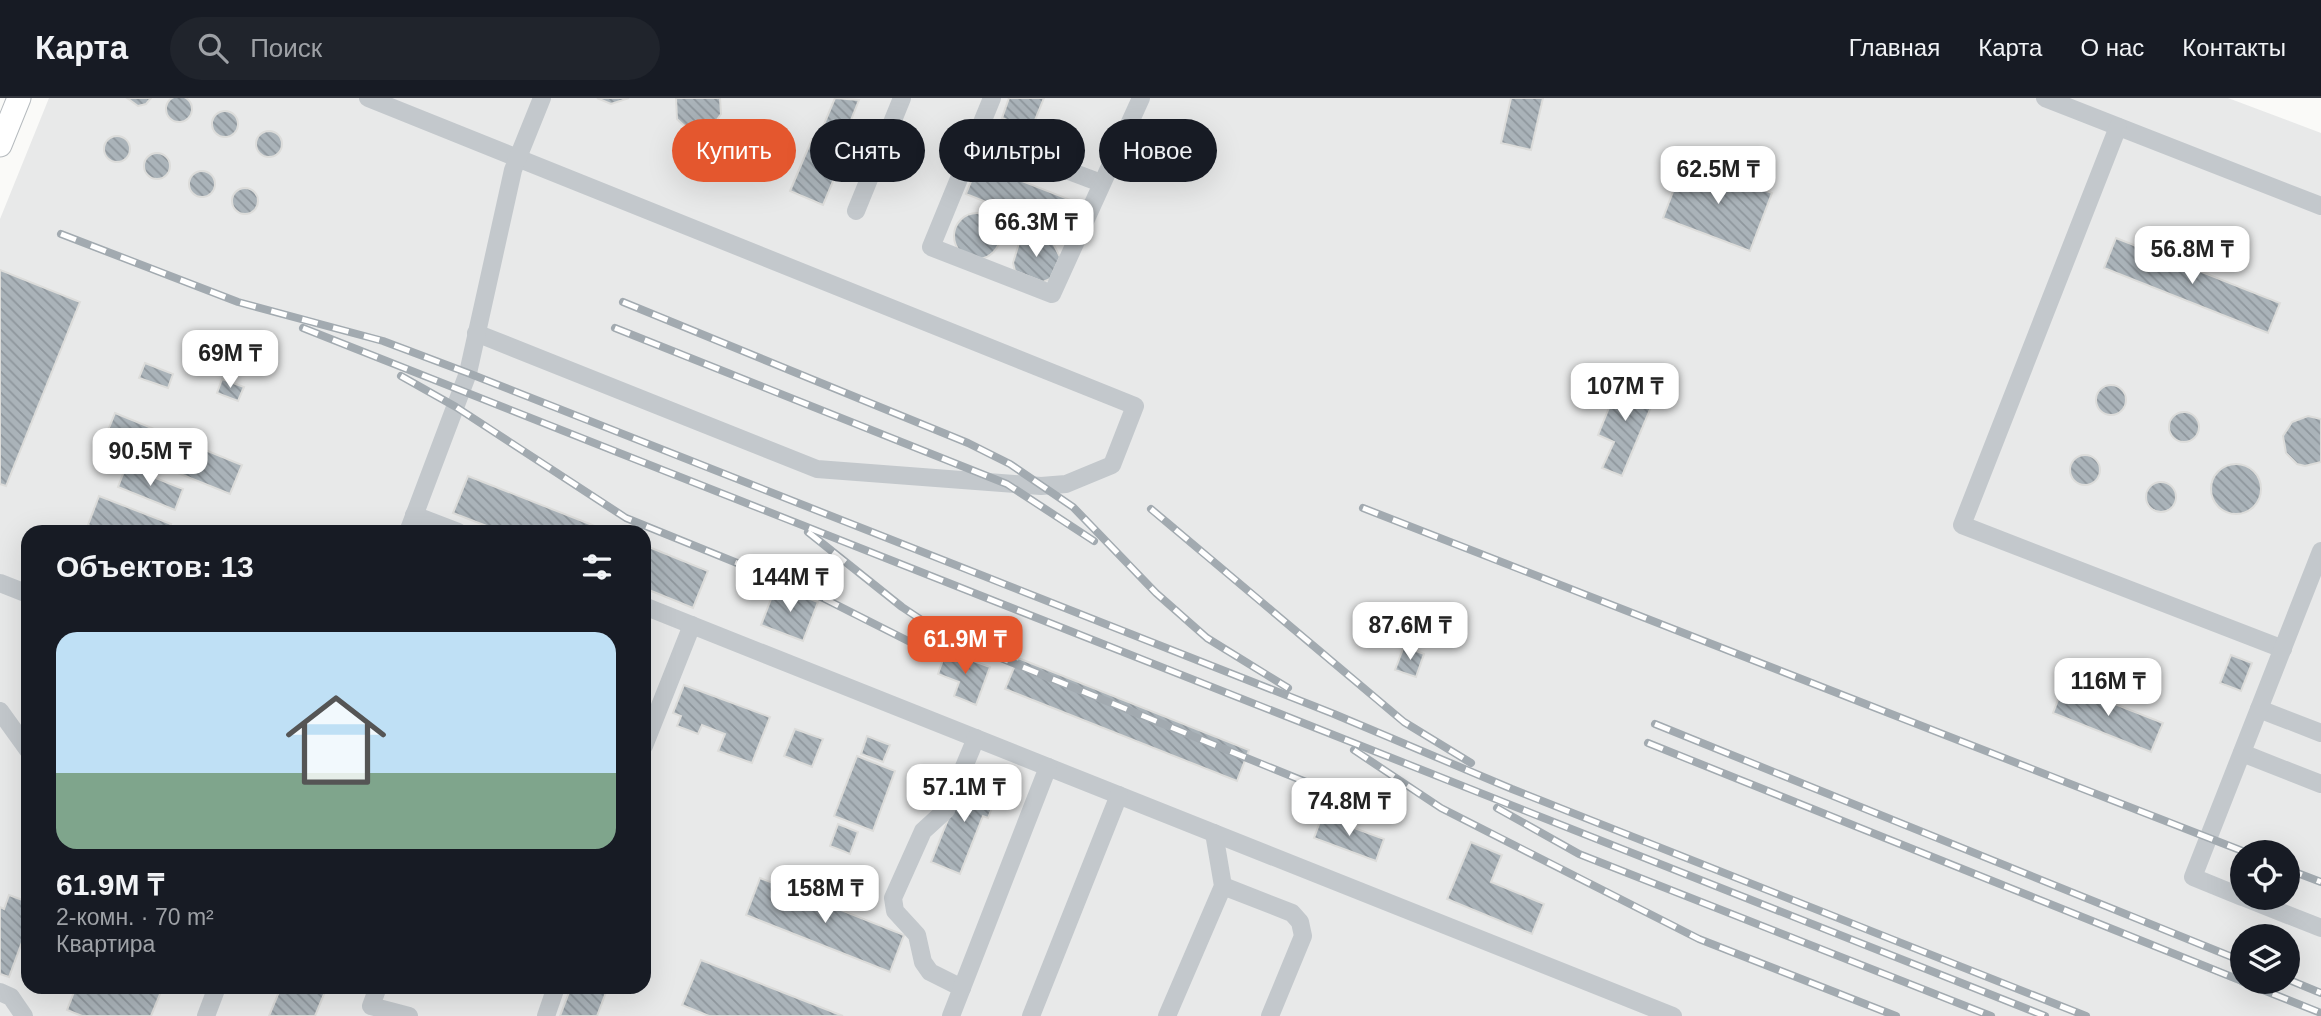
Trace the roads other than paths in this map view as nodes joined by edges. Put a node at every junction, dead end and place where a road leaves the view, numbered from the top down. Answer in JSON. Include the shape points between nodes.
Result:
{"nodes":[{"id":1,"x":19,"y":98,"type":"edge"},
{"id":2,"x":368,"y":98,"type":"edge"},
{"id":3,"x":542,"y":98,"type":"edge"},
{"id":4,"x":902,"y":98,"type":"edge"},
{"id":5,"x":992,"y":98,"type":"edge"},
{"id":6,"x":1140,"y":98,"type":"edge"},
{"id":7,"x":2045,"y":98,"type":"edge"},
{"id":8,"x":983,"y":119,"type":"edge"},
{"id":9,"x":2118,"y":127,"type":"junction"},
{"id":10,"x":0,"y":145,"type":"edge"},
{"id":11,"x":518,"y":158,"type":"junction"},
{"id":12,"x":1085,"y":177,"type":"edge"},
{"id":13,"x":957,"y":182,"type":"edge"},
{"id":14,"x":1101,"y":183,"type":"junction"},
{"id":15,"x":2321,"y":206,"type":"edge"},
{"id":16,"x":856,"y":211,"type":"dead end"},
{"id":17,"x":477,"y":333,"type":"junction"},
{"id":18,"x":414,"y":515,"type":"junction"},
{"id":19,"x":410,"y":525,"type":"edge"},
{"id":20,"x":440,"y":525,"type":"edge"},
{"id":21,"x":2321,"y":551,"type":"edge"},
{"id":22,"x":0,"y":583,"type":"edge"},
{"id":23,"x":21,"y":591,"type":"edge"},
{"id":24,"x":651,"y":609,"type":"edge"},
{"id":25,"x":692,"y":625,"type":"junction"},
{"id":26,"x":2283,"y":649,"type":"junction"},
{"id":27,"x":2259,"y":709,"type":"junction"},
{"id":28,"x":0,"y":711,"type":"edge"},
{"id":29,"x":651,"y":728,"type":"edge"},
{"id":30,"x":2321,"y":733,"type":"edge"},
{"id":31,"x":976,"y":738,"type":"junction"},
{"id":32,"x":21,"y":741,"type":"edge"},
{"id":33,"x":2242,"y":753,"type":"junction"},
{"id":34,"x":1048,"y":767,"type":"junction"},
{"id":35,"x":2321,"y":784,"type":"edge"},
{"id":36,"x":1119,"y":795,"type":"junction"},
{"id":37,"x":1214,"y":833,"type":"junction"},
{"id":38,"x":1223,"y":886,"type":"junction"},
{"id":39,"x":2230,"y":892,"type":"edge"},
{"id":40,"x":2276,"y":910,"type":"edge"},
{"id":41,"x":2321,"y":928,"type":"edge"},
{"id":42,"x":962,"y":988,"type":"junction"},
{"id":43,"x":0,"y":992,"type":"edge"},
{"id":44,"x":214,"y":994,"type":"edge"},
{"id":45,"x":375,"y":994,"type":"edge"},
{"id":46,"x":554,"y":994,"type":"edge"},
{"id":47,"x":24,"y":1016,"type":"edge"},
{"id":48,"x":206,"y":1016,"type":"edge"},
{"id":49,"x":409,"y":1016,"type":"edge"},
{"id":50,"x":546,"y":1016,"type":"edge"},
{"id":51,"x":951,"y":1016,"type":"edge"},
{"id":52,"x":1031,"y":1016,"type":"edge"},
{"id":53,"x":1167,"y":1016,"type":"edge"},
{"id":54,"x":1270,"y":1016,"type":"edge"},
{"id":55,"x":1673,"y":1016,"type":"edge"}],
"edges":[{"from":1,"to":10,"type":"main road"},
{"from":2,"to":11,"type":"lane"},
{"from":3,"to":11,"type":"lane"},
{"from":4,"to":16,"type":"lane"},
{"from":5,"to":8,"type":"lane"},
{"from":6,"to":14,"type":"lane"},
{"from":7,"to":9,"type":"lane"},
{"from":9,"to":15,"type":"lane"},
{"from":9,"to":26,"type":"lane","via":[[1962,525]]},
{"from":11,"to":17,"type":"lane"},
{"from":11,"to":17,"type":"lane","via":[[1135,406],[1112,465],[1066,484],[817,469]]},
{"from":12,"to":14,"type":"lane"},
{"from":13,"to":14,"type":"lane","via":[[931,247],[1052,294]]},
{"from":17,"to":18,"type":"lane","via":[[468,373]]},
{"from":18,"to":19,"type":"lane"},
{"from":18,"to":20,"type":"lane"},
{"from":21,"to":26,"type":"lane"},
{"from":22,"to":23,"type":"lane"},
{"from":24,"to":25,"type":"lane"},
{"from":25,"to":29,"type":"lane"},
{"from":25,"to":31,"type":"lane"},
{"from":26,"to":27,"type":"lane"},
{"from":27,"to":30,"type":"lane"},
{"from":27,"to":33,"type":"lane"},
{"from":28,"to":32,"type":"lane"},
{"from":31,"to":34,"type":"lane"},
{"from":31,"to":42,"type":"lane","via":[[946,810],[923,831],[893,898],[895,911],[917,935],[930,972]]},
{"from":33,"to":35,"type":"lane"},
{"from":33,"to":39,"type":"lane","via":[[2193,877]]},
{"from":34,"to":36,"type":"lane"},
{"from":34,"to":42,"type":"lane"},
{"from":36,"to":37,"type":"lane"},
{"from":36,"to":52,"type":"lane"},
{"from":37,"to":38,"type":"lane"},
{"from":37,"to":55,"type":"lane"},
{"from":38,"to":53,"type":"lane"},
{"from":38,"to":54,"type":"lane","via":[[1292,913],[1300,922],[1303,936]]},
{"from":40,"to":41,"type":"lane"},
{"from":42,"to":51,"type":"lane"},
{"from":43,"to":47,"type":"lane","via":[[11,998]]},
{"from":44,"to":48,"type":"lane"},
{"from":45,"to":49,"type":"lane","via":[[371,1006]]},
{"from":46,"to":50,"type":"lane"}]}
